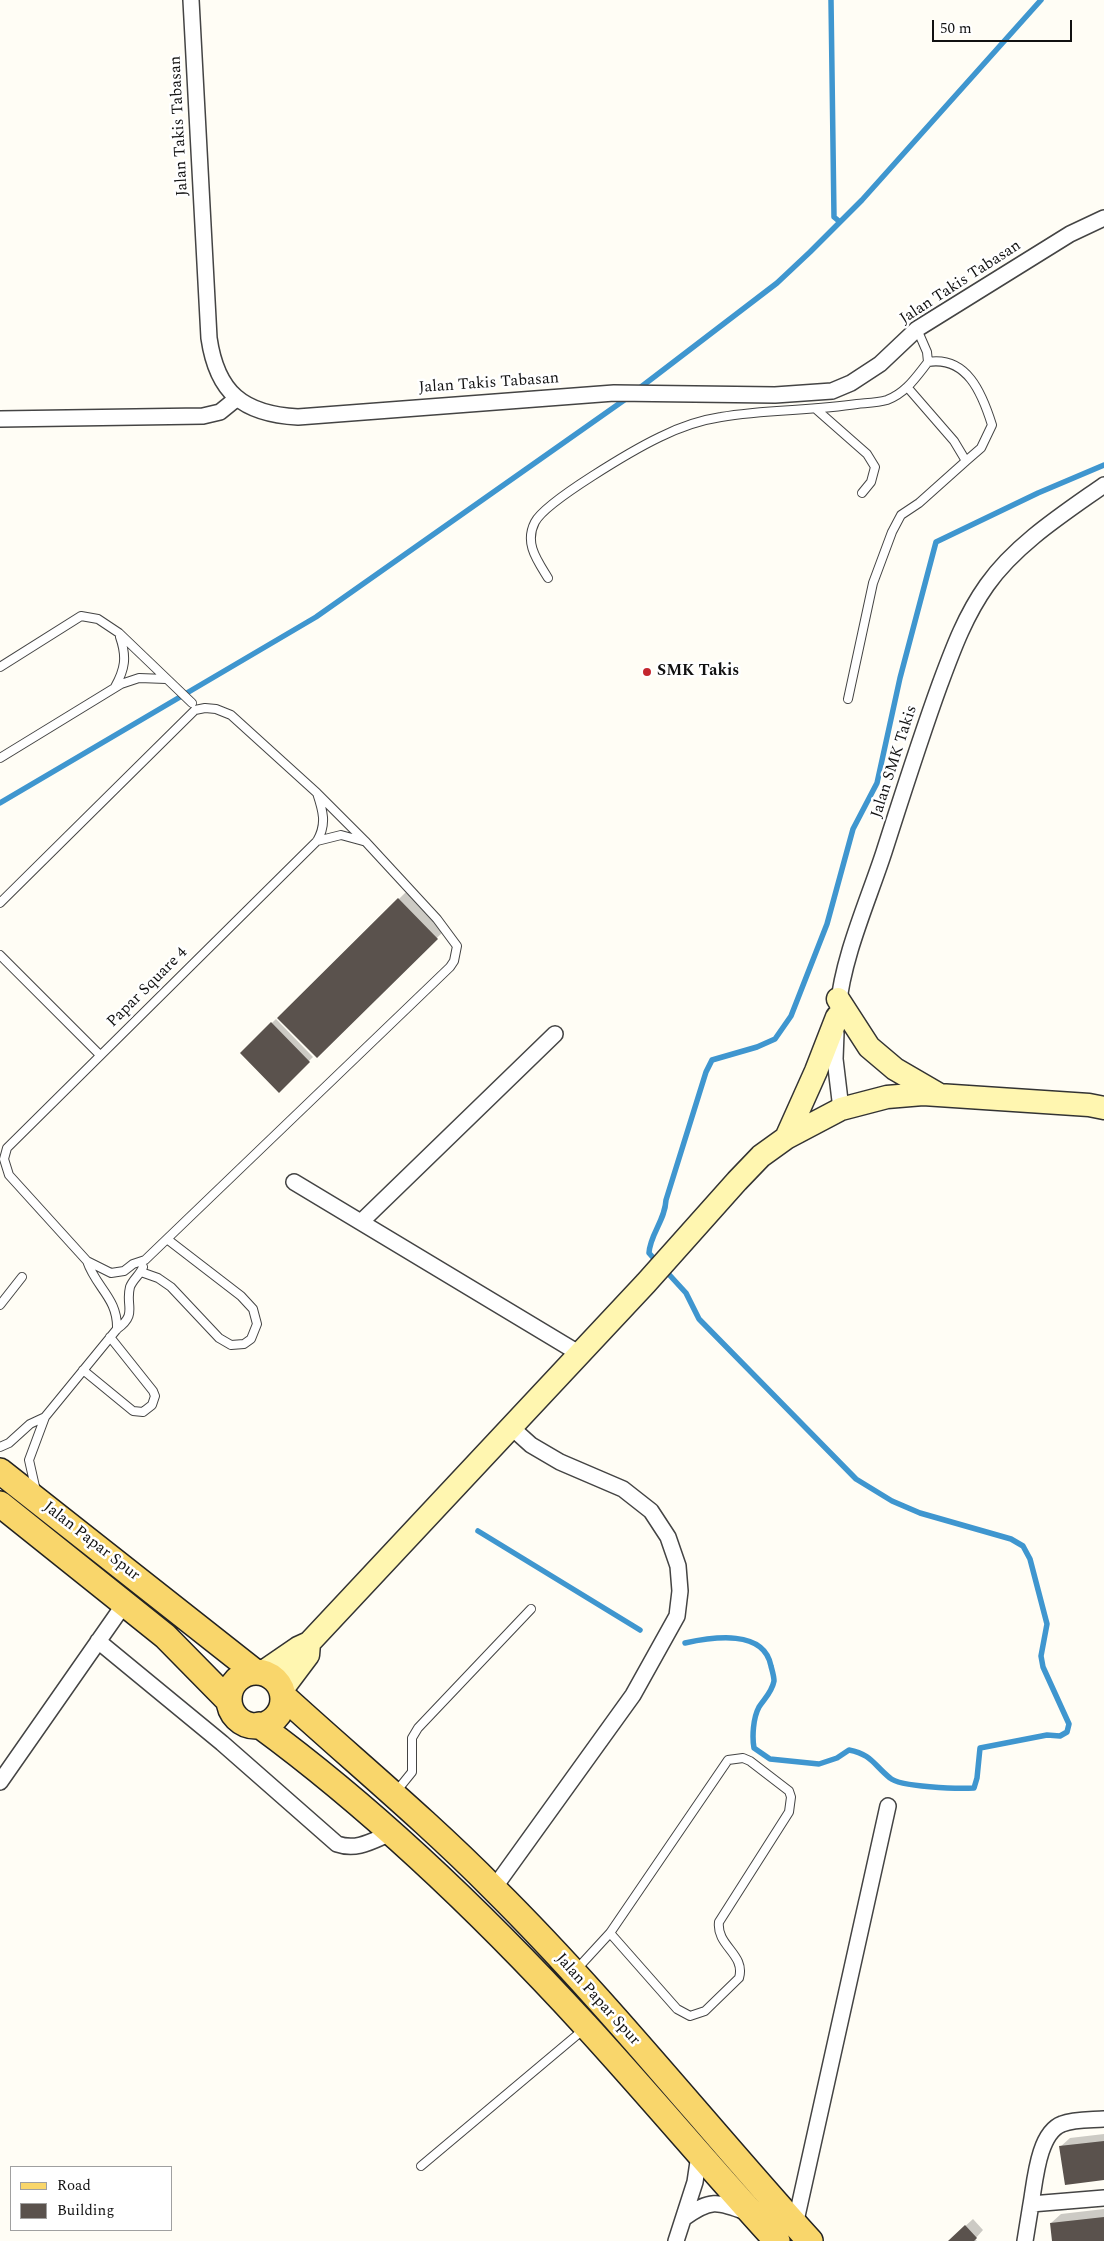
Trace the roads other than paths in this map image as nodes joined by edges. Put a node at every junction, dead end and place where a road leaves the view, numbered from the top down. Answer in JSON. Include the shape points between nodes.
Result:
{"nodes":[{"id":1,"x":191,"y":0,"type":"edge"},
{"id":2,"x":1104,"y":218,"type":"edge"},
{"id":3,"x":917,"y":329,"type":"junction"},
{"id":4,"x":928,"y":362,"type":"junction"},
{"id":5,"x":908,"y":388,"type":"junction"},
{"id":6,"x":236,"y":399,"type":"junction"},
{"id":7,"x":817,"y":410,"type":"junction"},
{"id":8,"x":0,"y":419,"type":"edge"},
{"id":9,"x":966,"y":461,"type":"junction"},
{"id":10,"x":1104,"y":485,"type":"edge"},
{"id":11,"x":862,"y":493,"type":"dead end"},
{"id":12,"x":548,"y":578,"type":"dead end"},
{"id":13,"x":119,"y":633,"type":"junction"},
{"id":14,"x":0,"y":667,"type":"edge"},
{"id":15,"x":169,"y":682,"type":"junction"},
{"id":16,"x":114,"y":689,"type":"junction"},
{"id":17,"x":848,"y":699,"type":"dead end"},
{"id":18,"x":192,"y":703,"type":"junction"},
{"id":19,"x":0,"y":758,"type":"edge"},
{"id":20,"x":317,"y":793,"type":"junction"},
{"id":21,"x":317,"y":841,"type":"junction"},
{"id":22,"x":365,"y":842,"type":"junction"},
{"id":23,"x":0,"y":903,"type":"edge"},
{"id":24,"x":0,"y":955,"type":"edge"},
{"id":25,"x":837,"y":1008,"type":"junction"},
{"id":26,"x":555,"y":1034,"type":"dead end"},
{"id":27,"x":100,"y":1055,"type":"junction"},
{"id":28,"x":939,"y":1095,"type":"junction"},
{"id":29,"x":1104,"y":1108,"type":"edge"},
{"id":30,"x":841,"y":1109,"type":"junction"},
{"id":31,"x":786,"y":1138,"type":"junction"},
{"id":32,"x":2,"y":1158,"type":"edge"},
{"id":33,"x":294,"y":1182,"type":"dead end"},
{"id":34,"x":361,"y":1222,"type":"junction"},
{"id":35,"x":167,"y":1239,"type":"junction"},
{"id":36,"x":145,"y":1260,"type":"junction"},
{"id":37,"x":86,"y":1261,"type":"junction"},
{"id":38,"x":141,"y":1272,"type":"junction"},
{"id":39,"x":22,"y":1277,"type":"dead end"},
{"id":40,"x":0,"y":1305,"type":"edge"},
{"id":41,"x":117,"y":1329,"type":"junction"},
{"id":42,"x":110,"y":1337,"type":"junction"},
{"id":43,"x":580,"y":1354,"type":"junction"},
{"id":44,"x":83,"y":1370,"type":"junction"},
{"id":45,"x":44,"y":1417,"type":"junction"},
{"id":46,"x":511,"y":1427,"type":"junction"},
{"id":47,"x":0,"y":1447,"type":"edge"},
{"id":48,"x":0,"y":1471,"type":"edge"},
{"id":49,"x":39,"y":1501,"type":"junction"},
{"id":50,"x":0,"y":1504,"type":"edge"},
{"id":51,"x":125,"y":1603,"type":"junction"},
{"id":52,"x":531,"y":1609,"type":"dead end"},
{"id":53,"x":98,"y":1641,"type":"junction"},
{"id":54,"x":310,"y":1643,"type":"junction"},
{"id":55,"x":259,"y":1672,"type":"junction"},
{"id":56,"x":282,"y":1693,"type":"junction"},
{"id":57,"x":229,"y":1701,"type":"junction"},
{"id":58,"x":259,"y":1725,"type":"junction"},
{"id":59,"x":0,"y":1782,"type":"edge"},
{"id":60,"x":394,"y":1795,"type":"junction"},
{"id":61,"x":888,"y":1806,"type":"dead end"},
{"id":62,"x":390,"y":1833,"type":"junction"},
{"id":63,"x":494,"y":1888,"type":"junction"},
{"id":64,"x":610,"y":1933,"type":"junction"},
{"id":65,"x":574,"y":1973,"type":"junction"},
{"id":66,"x":587,"y":2027,"type":"junction"},
{"id":67,"x":1104,"y":2119,"type":"edge"},
{"id":68,"x":699,"y":2155,"type":"junction"},
{"id":69,"x":421,"y":2166,"type":"dead end"},
{"id":70,"x":1104,"y":2198,"type":"edge"},
{"id":71,"x":1031,"y":2204,"type":"junction"},
{"id":72,"x":752,"y":2214,"type":"junction"},
{"id":73,"x":684,"y":2218,"type":"junction"},
{"id":74,"x":794,"y":2236,"type":"edge"},
{"id":75,"x":676,"y":2241,"type":"edge"},
{"id":76,"x":1024,"y":2241,"type":"edge"}],
"edges":[{"from":1,"to":6,"type":"street","name":"Jalan Takis Tabasan","via":[[209,338],[212,360],[222,383]]},
{"from":2,"to":3,"type":"street","name":"Jalan Takis Tabasan","via":[[1070,234]]},
{"from":3,"to":4,"type":"lane"},
{"from":3,"to":6,"type":"street","name":"Jalan Takis Tabasan","via":[[880,364],[832,391],[775,395],[614,394],[298,417],[276,416]]},
{"from":4,"to":5,"type":"lane"},
{"from":4,"to":9,"type":"lane","via":[[942,360],[973,379],[985,403],[992,424],[981,448]]},
{"from":5,"to":7,"type":"lane","via":[[887,400]]},
{"from":5,"to":9,"type":"lane","via":[[954,441]]},
{"from":6,"to":8,"type":"street","via":[[220,412],[203,416]]},
{"from":7,"to":11,"type":"lane","via":[[867,454],[875,467],[871,482]]},
{"from":7,"to":12,"type":"lane","via":[[719,417],[660,437],[589,478],[535,522],[530,543]]},
{"from":9,"to":17,"type":"lane","via":[[901,515],[892,532],[873,583]]},
{"from":10,"to":25,"type":"street","name":"Jalan SMK Takis","via":[[1054,520],[1011,558],[972,606],[934,702],[848,962]]},
{"from":13,"to":14,"type":"lane","via":[[98,618],[81,616]]},
{"from":13,"to":15,"type":"lane"},
{"from":13,"to":16,"type":"lane","via":[[125,666]]},
{"from":15,"to":16,"type":"lane","via":[[139,678]]},
{"from":15,"to":18,"type":"lane"},
{"from":16,"to":19,"type":"lane"},
{"from":18,"to":20,"type":"lane","via":[[231,715]]},
{"from":18,"to":23,"type":"lane"},
{"from":20,"to":21,"type":"lane","name":"Papar Square 4","via":[[324,819]]},
{"from":20,"to":22,"type":"lane"},
{"from":21,"to":22,"type":"lane","via":[[341,835]]},
{"from":21,"to":27,"type":"lane","name":"Papar Square 4"},
{"from":22,"to":35,"type":"lane","via":[[452,938],[457,946],[454,960]]},
{"from":24,"to":27,"type":"lane"},
{"from":25,"to":28,"type":"main road","via":[[869,1047],[890,1065]]},
{"from":25,"to":30,"type":"street","name":"Jalan SMK Takis","via":[[835,1059]]},
{"from":25,"to":31,"type":"main road","via":[[816,1071]]},
{"from":26,"to":34,"type":"street"},
{"from":27,"to":32,"type":"lane","name":"Papar Square 4","via":[[14,1139]]},
{"from":28,"to":29,"type":"main road"},
{"from":28,"to":30,"type":"main road","via":[[887,1097]]},
{"from":30,"to":31,"type":"main road"},
{"from":31,"to":43,"type":"main road","via":[[761,1156],[737,1181]]},
{"from":32,"to":37,"type":"lane","via":[[9,1175]]},
{"from":33,"to":34,"type":"street"},
{"from":34,"to":43,"type":"street"},
{"from":35,"to":36,"type":"lane"},
{"from":35,"to":38,"type":"lane","via":[[253,1309],[257,1324],[251,1339],[244,1344],[231,1344],[218,1338],[172,1287]]},
{"from":36,"to":37,"type":"lane","via":[[124,1271],[111,1273]]},
{"from":36,"to":38,"type":"lane"},
{"from":37,"to":41,"type":"lane","via":[[116,1310]]},
{"from":38,"to":41,"type":"lane","via":[[130,1288],[129,1316]]},
{"from":39,"to":40,"type":"lane"},
{"from":41,"to":42,"type":"lane"},
{"from":42,"to":44,"type":"lane"},
{"from":42,"to":44,"type":"lane","via":[[153,1391],[152,1405],[143,1412],[133,1411]]},
{"from":43,"to":46,"type":"main road"},
{"from":44,"to":45,"type":"lane"},
{"from":45,"to":47,"type":"lane"},
{"from":45,"to":49,"type":"lane","via":[[29,1460]]},
{"from":46,"to":54,"type":"main road"},
{"from":46,"to":63,"type":"street","via":[[560,1462],[624,1489],[651,1511],[668,1538],[678,1566],[680,1591],[677,1616],[633,1696]]},
{"from":48,"to":49,"type":"main road","name":"Jalan Papar Spur"},
{"from":49,"to":55,"type":"main road","name":"Jalan Papar Spur"},
{"from":50,"to":51,"type":"main road"},
{"from":51,"to":53,"type":"street"},
{"from":51,"to":57,"type":"main road","via":[[165,1636]]},
{"from":52,"to":60,"type":"lane","via":[[418,1728],[412,1738],[412,1772]]},
{"from":53,"to":59,"type":"street"},
{"from":53,"to":62,"type":"street","via":[[222,1743],[337,1844],[358,1847]]},
{"from":54,"to":55,"type":"main road"},
{"from":54,"to":56,"type":"main road","via":[[308,1655]]},
{"from":55,"to":56,"type":"main road","via":[[271,1676]]},
{"from":55,"to":57,"type":"main road","via":[[238,1678]]},
{"from":56,"to":58,"type":"main road","via":[[282,1704],[274,1718]]},
{"from":56,"to":60,"type":"main road","name":"Jalan Papar Spur"},
{"from":57,"to":58,"type":"main road","via":[[231,1709],[242,1722]]},
{"from":58,"to":62,"type":"main road","name":"Jalan Papar Spur","via":[[354,1799]]},
{"from":60,"to":63,"type":"main road","name":"Jalan Papar Spur"},
{"from":61,"to":74,"type":"street"},
{"from":62,"to":66,"type":"main road","name":"Jalan Papar Spur","via":[[470,1905]]},
{"from":63,"to":65,"type":"main road","name":"Jalan Papar Spur"},
{"from":64,"to":64,"type":"lane","via":[[728,1760],[735,1757],[750,1761],[789,1791],[788,1812],[719,1922],[719,1934],[740,1964],[739,1978],[705,2011],[690,2016],[677,2009]]},
{"from":64,"to":65,"type":"lane"},
{"from":65,"to":74,"type":"main road","name":"Jalan Papar Spur","via":[[718,2134]]},
{"from":66,"to":68,"type":"main road","name":"Jalan Papar Spur"},
{"from":66,"to":69,"type":"lane"},
{"from":67,"to":71,"type":"street","via":[[1070,2122],[1050,2132],[1041,2151]]},
{"from":68,"to":72,"type":"main road","name":"Jalan Papar Spur"},
{"from":68,"to":73,"type":"street"},
{"from":70,"to":71,"type":"street"},
{"from":71,"to":76,"type":"street"},
{"from":72,"to":73,"type":"street","via":[[714,2202],[703,2205]]},
{"from":72,"to":74,"type":"main road","name":"Jalan Papar Spur"},
{"from":73,"to":75,"type":"street"}]}
